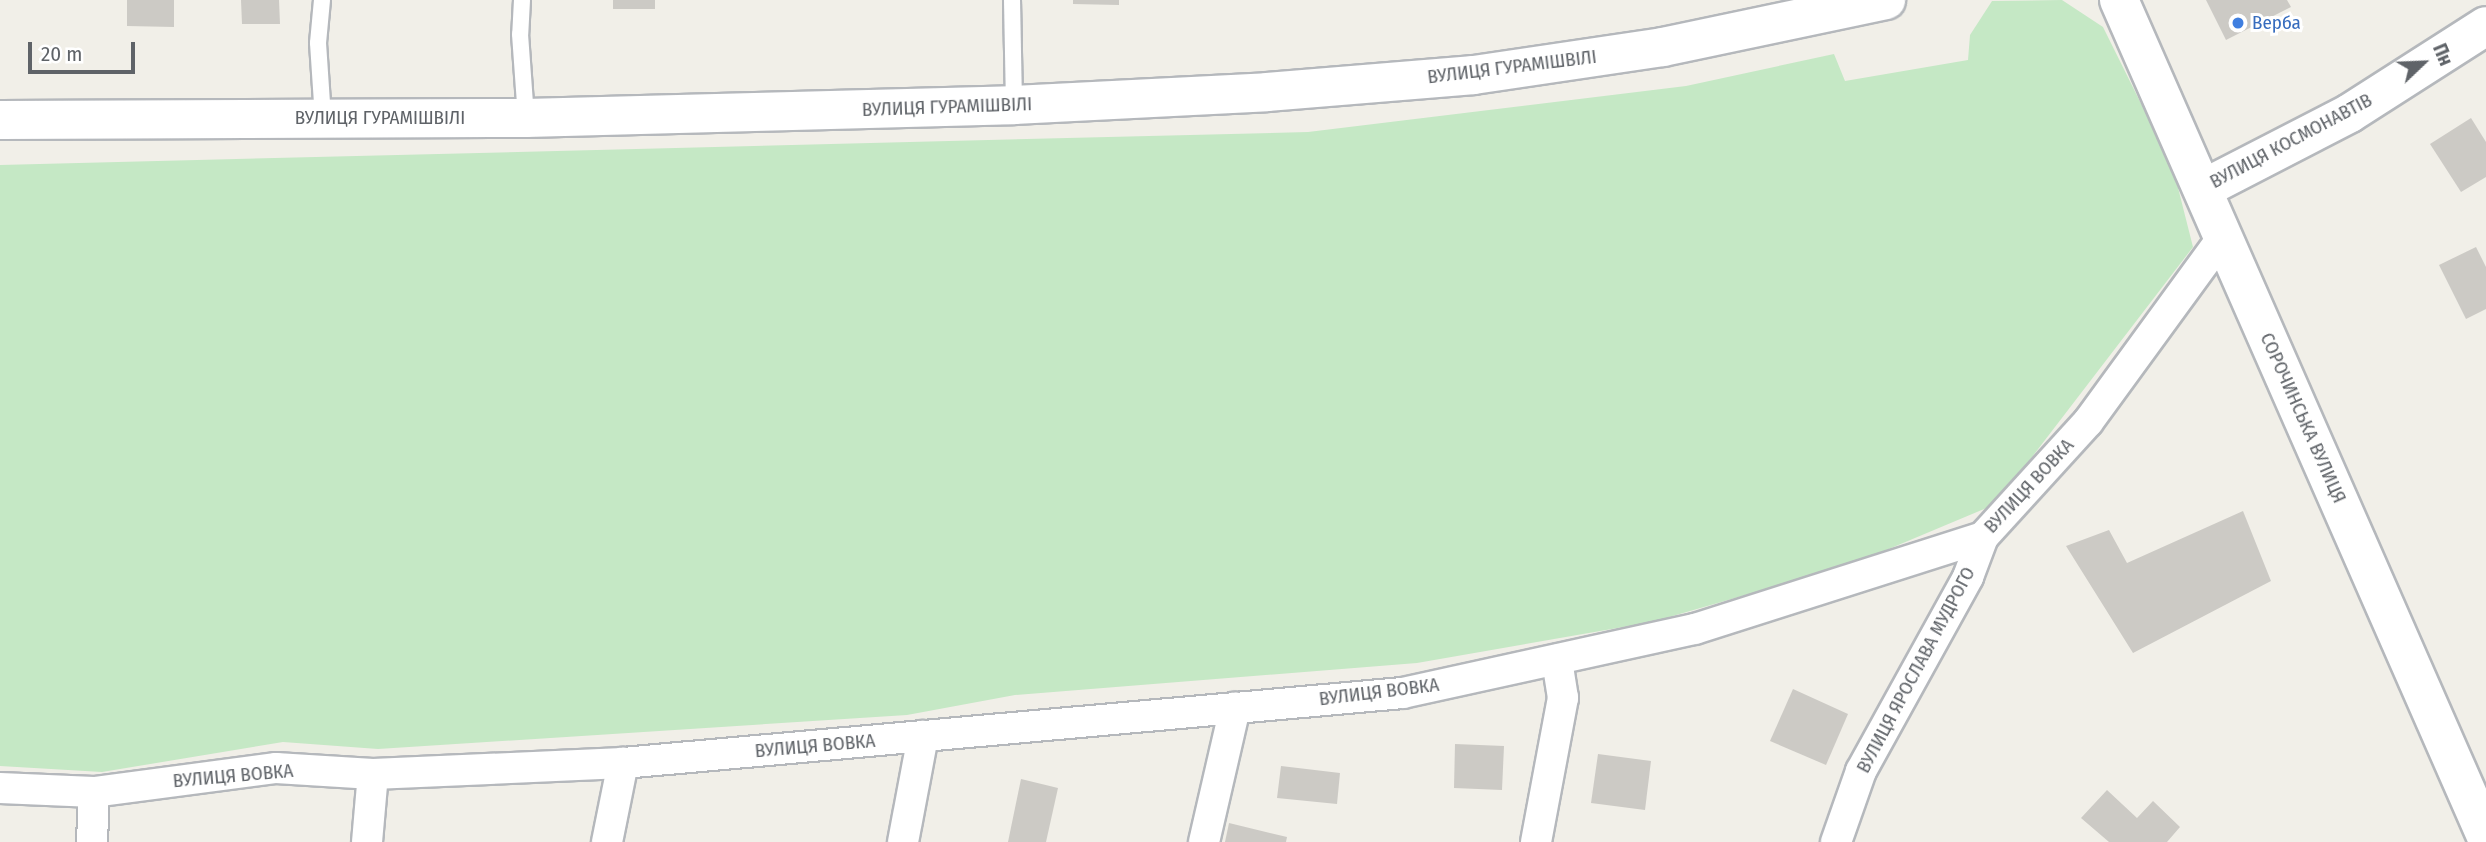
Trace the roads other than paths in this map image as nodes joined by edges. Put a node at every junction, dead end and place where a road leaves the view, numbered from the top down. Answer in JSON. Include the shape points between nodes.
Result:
{"nodes":[{"id":1,"x":322,"y":0,"type":"edge"},
{"id":2,"x":522,"y":0,"type":"edge"},
{"id":3,"x":1012,"y":0,"type":"edge"},
{"id":4,"x":1886,"y":0,"type":"edge"},
{"id":5,"x":2119,"y":0,"type":"edge"},
{"id":6,"x":2486,"y":26,"type":"edge"},
{"id":7,"x":1014,"y":105,"type":"junction"},
{"id":8,"x":323,"y":118,"type":"junction"},
{"id":9,"x":526,"y":118,"type":"junction"},
{"id":10,"x":0,"y":120,"type":"edge"},
{"id":11,"x":2203,"y":189,"type":"junction"},
{"id":12,"x":2223,"y":237,"type":"junction"},
{"id":13,"x":1983,"y":537,"type":"junction"},
{"id":14,"x":1557,"y":659,"type":"junction"},
{"id":15,"x":1235,"y":708,"type":"junction"},
{"id":16,"x":923,"y":736,"type":"junction"},
{"id":17,"x":623,"y":763,"type":"junction"},
{"id":18,"x":373,"y":774,"type":"junction"},
{"id":19,"x":0,"y":788,"type":"edge"},
{"id":20,"x":94,"y":792,"type":"junction"},
{"id":21,"x":2486,"y":836,"type":"edge"},
{"id":22,"x":92,"y":842,"type":"edge"},
{"id":23,"x":367,"y":842,"type":"edge"},
{"id":24,"x":607,"y":842,"type":"edge"},
{"id":25,"x":903,"y":842,"type":"edge"},
{"id":26,"x":1204,"y":842,"type":"edge"},
{"id":27,"x":1536,"y":842,"type":"edge"},
{"id":28,"x":1836,"y":842,"type":"edge"}],
"edges":[{"from":1,"to":8,"type":"lane","via":[[318,43]]},
{"from":2,"to":9,"type":"lane"},
{"from":3,"to":7,"type":"lane"},
{"from":4,"to":7,"type":"main road","name":"ВУЛИЦЯ ГУРАМІШВІЛІ","via":[[1664,47],[1474,75]]},
{"from":5,"to":11,"type":"main road","name":"СОРОЧИНСЬКА ВУЛИЦЯ"},
{"from":6,"to":11,"type":"main road","name":"ВУЛИЦЯ КОСМОНАВТІВ","via":[[2350,113]]},
{"from":7,"to":9,"type":"main road","name":"ВУЛИЦЯ ГУРАМІШВІЛІ"},
{"from":8,"to":9,"type":"main road","name":"ВУЛИЦЯ ГУРАМІШВІЛІ"},
{"from":8,"to":10,"type":"main road","name":"ВУЛИЦЯ ГУРАМІШВІЛІ"},
{"from":11,"to":12,"type":"main road","name":"СОРОЧИНСЬКА ВУЛИЦЯ"},
{"from":12,"to":13,"type":"street","name":"ВУЛИЦЯ ВОВКА","via":[[2088,422]]},
{"from":12,"to":21,"type":"main road","name":"СОРОЧИНСЬКА ВУЛИЦЯ"},
{"from":13,"to":14,"type":"street","name":"ВУЛИЦЯ ВОВКА","via":[[1695,629]]},
{"from":13,"to":28,"type":"street","name":"ВУЛИЦЯ ЯРОСЛАВА МУДРОГО","via":[[1968,577],[1861,771]]},
{"from":14,"to":15,"type":"street","name":"ВУЛИЦЯ ВОВКА","via":[[1403,693]]},
{"from":14,"to":27,"type":"street","via":[[1563,698]]},
{"from":15,"to":16,"type":"street","name":"ВУЛИЦЯ ВОВКА"},
{"from":15,"to":26,"type":"street"},
{"from":16,"to":17,"type":"street","name":"ВУЛИЦЯ ВОВКА"},
{"from":16,"to":25,"type":"street"},
{"from":17,"to":18,"type":"street","name":"ВУЛИЦЯ ВОВКА"},
{"from":17,"to":24,"type":"street"},
{"from":18,"to":20,"type":"street","name":"ВУЛИЦЯ ВОВКА","via":[[276,768]]},
{"from":18,"to":23,"type":"street"},
{"from":19,"to":20,"type":"street","name":"ВУЛИЦЯ ВОВКА"},
{"from":20,"to":22,"type":"street"}]}
